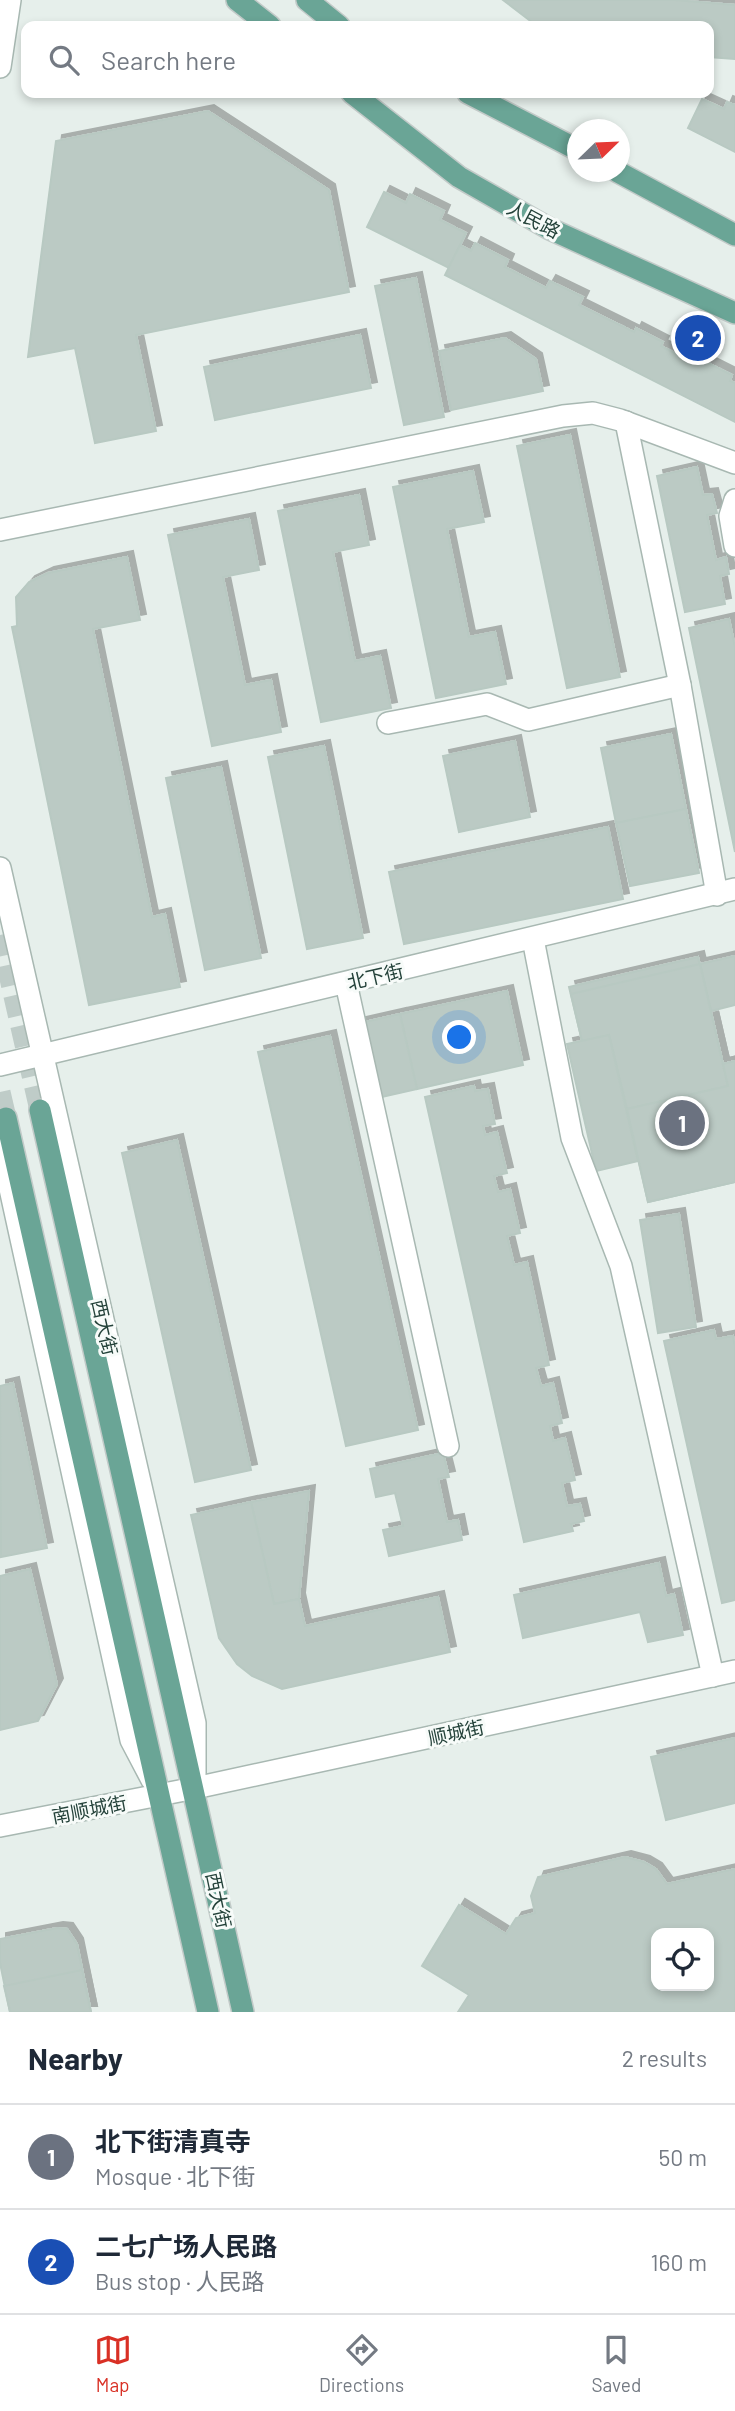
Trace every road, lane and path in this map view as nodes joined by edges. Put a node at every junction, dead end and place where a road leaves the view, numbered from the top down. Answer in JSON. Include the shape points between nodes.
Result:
{"nodes":[{"id":1,"x":10,"y":0,"type":"edge"},
{"id":2,"x":237,"y":0,"type":"edge"},
{"id":3,"x":307,"y":0,"type":"edge"},
{"id":4,"x":264,"y":21,"type":"edge"},
{"id":5,"x":333,"y":21,"type":"edge"},
{"id":6,"x":0,"y":67,"type":"edge"},
{"id":7,"x":358,"y":98,"type":"edge"},
{"id":8,"x":478,"y":98,"type":"edge"},
{"id":9,"x":567,"y":144,"type":"edge"},
{"id":10,"x":630,"y":178,"type":"edge"},
{"id":11,"x":735,"y":234,"type":"edge"},
{"id":12,"x":735,"y":313,"type":"edge"},
{"id":13,"x":626,"y":422,"type":"junction"},
{"id":14,"x":735,"y":463,"type":"edge"},
{"id":15,"x":735,"y":500,"type":"edge"},
{"id":16,"x":0,"y":530,"type":"edge"},
{"id":17,"x":735,"y":546,"type":"edge"},
{"id":18,"x":680,"y":685,"type":"junction"},
{"id":19,"x":388,"y":723,"type":"dead end"},
{"id":20,"x":0,"y":867,"type":"edge"},
{"id":21,"x":726,"y":892,"type":"edge"},
{"id":22,"x":533,"y":939,"type":"junction"},
{"id":23,"x":346,"y":983,"type":"junction"},
{"id":24,"x":43,"y":1056,"type":"junction"},
{"id":25,"x":7,"y":1064,"type":"edge"},
{"id":26,"x":40,"y":1110,"type":"tunnel mouth"},
{"id":27,"x":6,"y":1118,"type":"dead end"},
{"id":28,"x":0,"y":1143,"type":"edge"},
{"id":29,"x":448,"y":1446,"type":"dead end"},
{"id":30,"x":735,"y":1671,"type":"edge"},
{"id":31,"x":713,"y":1676,"type":"junction"},
{"id":32,"x":177,"y":1792,"type":"junction"},
{"id":33,"x":0,"y":1826,"type":"edge"},
{"id":34,"x":208,"y":2012,"type":"edge"},
{"id":35,"x":243,"y":2012,"type":"edge"}],
"edges":[{"from":1,"to":6,"type":"street"},
{"from":2,"to":4,"type":"main road"},
{"from":3,"to":5,"type":"main road"},
{"from":7,"to":12,"type":"main road","name":"人民路","via":[[459,177],[550,229]]},
{"from":8,"to":9,"type":"main road"},
{"from":10,"to":11,"type":"main road"},
{"from":13,"to":14,"type":"street"},
{"from":13,"to":16,"type":"street","via":[[593,413],[563,416]]},
{"from":13,"to":18,"type":"street"},
{"from":15,"to":17,"type":"street","via":[[730,516]]},
{"from":18,"to":19,"type":"street","via":[[528,720],[487,704]]},
{"from":18,"to":21,"type":"street"},
{"from":20,"to":24,"type":"street","name":"西大街"},
{"from":21,"to":22,"type":"street","name":"北下街"},
{"from":22,"to":23,"type":"street","name":"北下街"},
{"from":22,"to":31,"type":"street","via":[[572,1138],[621,1266]]},
{"from":23,"to":24,"type":"street","name":"北下街"},
{"from":23,"to":29,"type":"street"},
{"from":24,"to":25,"type":"street","name":"北下街"},
{"from":24,"to":32,"type":"street","name":"西大街","via":[[195,1723]]},
{"from":26,"to":32,"type":"main road","name":"西大街"},
{"from":27,"to":32,"type":"main road","name":"西大街"},
{"from":28,"to":32,"type":"street","name":"西大街","via":[[131,1740]]},
{"from":30,"to":31,"type":"street","name":"顺城街"},
{"from":31,"to":32,"type":"street","name":"顺城街"},
{"from":32,"to":33,"type":"street","name":"南顺城街"},
{"from":32,"to":34,"type":"main road","name":"西大街"},
{"from":32,"to":35,"type":"main road","name":"西大街"}]}
